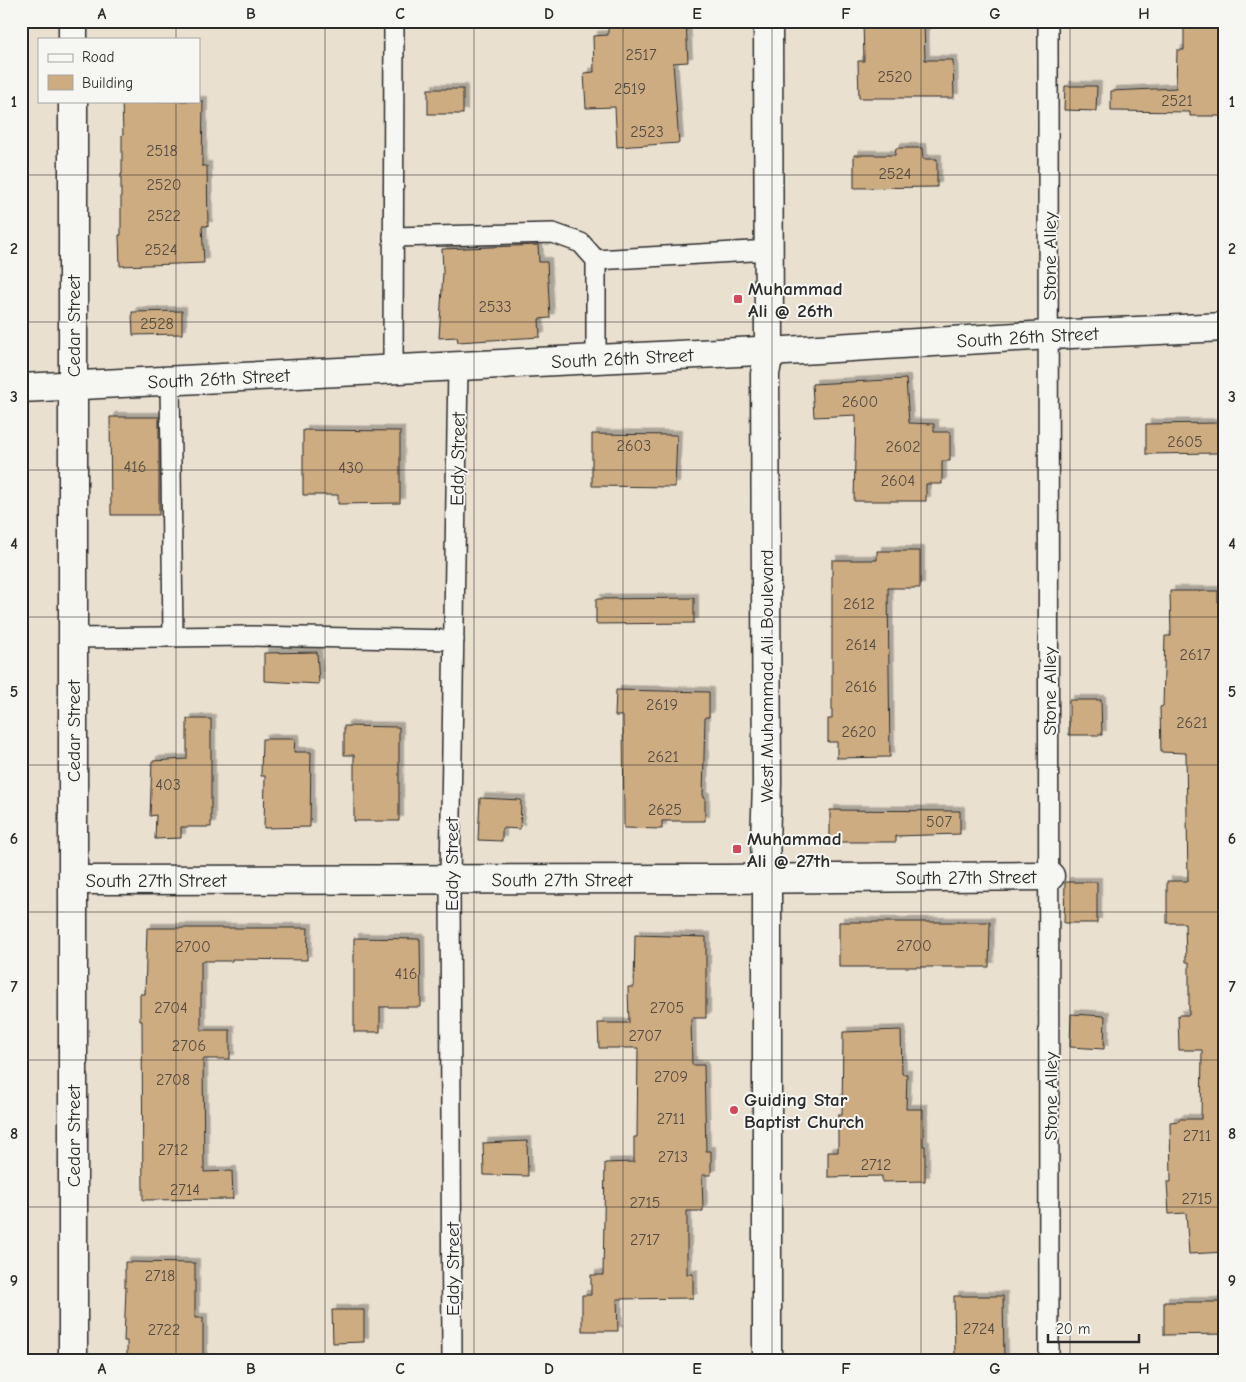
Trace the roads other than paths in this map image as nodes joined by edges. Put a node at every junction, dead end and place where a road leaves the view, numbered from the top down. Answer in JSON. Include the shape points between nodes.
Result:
{"nodes":[{"id":1,"x":74,"y":21,"type":"edge"},
{"id":2,"x":394,"y":21,"type":"edge"},
{"id":3,"x":768,"y":21,"type":"edge"},
{"id":4,"x":1048,"y":21,"type":"edge"},
{"id":5,"x":74,"y":38,"type":"edge"},
{"id":6,"x":73,"y":102,"type":"edge"},
{"id":7,"x":393,"y":237,"type":"junction"},
{"id":8,"x":769,"y":250,"type":"junction"},
{"id":9,"x":596,"y":260,"type":"junction"},
{"id":10,"x":1225,"y":327,"type":"edge"},
{"id":11,"x":1049,"y":335,"type":"junction"},
{"id":12,"x":769,"y":352,"type":"junction"},
{"id":13,"x":596,"y":359,"type":"junction"},
{"id":14,"x":458,"y":366,"type":"junction"},
{"id":15,"x":393,"y":370,"type":"junction"},
{"id":16,"x":170,"y":382,"type":"junction"},
{"id":17,"x":73,"y":386,"type":"junction"},
{"id":18,"x":21,"y":388,"type":"edge"},
{"id":19,"x":172,"y":636,"type":"junction"},
{"id":20,"x":73,"y":638,"type":"junction"},
{"id":21,"x":454,"y":640,"type":"junction"},
{"id":22,"x":1050,"y":876,"type":"junction"},
{"id":23,"x":766,"y":878,"type":"junction"},
{"id":24,"x":450,"y":879,"type":"junction"},
{"id":25,"x":74,"y":880,"type":"junction"},
{"id":26,"x":73,"y":1361,"type":"edge"},
{"id":27,"x":452,"y":1361,"type":"edge"},
{"id":28,"x":766,"y":1361,"type":"edge"},
{"id":29,"x":1049,"y":1361,"type":"edge"}],
"edges":[{"from":1,"to":5,"type":"street"},
{"from":2,"to":7,"type":"lane"},
{"from":3,"to":8,"type":"street","name":"West Muhammad Ali Boulevard"},
{"from":4,"to":11,"type":"lane","name":"Stone Alley"},
{"from":6,"to":17,"type":"street","name":"Cedar Street"},
{"from":7,"to":9,"type":"lane","via":[[553,234],[580,243]]},
{"from":7,"to":15,"type":"lane"},
{"from":8,"to":9,"type":"lane"},
{"from":8,"to":12,"type":"street","name":"West Muhammad Ali Boulevard"},
{"from":9,"to":13,"type":"lane"},
{"from":10,"to":11,"type":"street","name":"South 26th Street"},
{"from":11,"to":12,"type":"street","name":"South 26th Street"},
{"from":11,"to":22,"type":"lane","name":"Stone Alley"},
{"from":12,"to":13,"type":"street","name":"South 26th Street"},
{"from":12,"to":23,"type":"street","name":"West Muhammad Ali Boulevard","via":[[765,374]]},
{"from":13,"to":14,"type":"street","name":"South 26th Street"},
{"from":14,"to":15,"type":"street","name":"South 26th Street"},
{"from":14,"to":21,"type":"lane","name":"Eddy Street"},
{"from":15,"to":16,"type":"street","name":"South 26th Street"},
{"from":16,"to":17,"type":"street","name":"South 26th Street"},
{"from":16,"to":19,"type":"lane"},
{"from":17,"to":18,"type":"street","name":"South 26th Street"},
{"from":17,"to":20,"type":"street","name":"Cedar Street"},
{"from":19,"to":20,"type":"lane"},
{"from":19,"to":21,"type":"lane"},
{"from":20,"to":25,"type":"street","name":"Cedar Street"},
{"from":21,"to":24,"type":"lane","name":"Eddy Street"},
{"from":22,"to":23,"type":"street","name":"South 27th Street"},
{"from":22,"to":29,"type":"lane","name":"Stone Alley"},
{"from":23,"to":24,"type":"street","name":"South 27th Street"},
{"from":23,"to":28,"type":"street","name":"West Muhammad Ali Boulevard"},
{"from":24,"to":25,"type":"street","name":"South 27th Street"},
{"from":24,"to":27,"type":"lane","name":"Eddy Street"},
{"from":25,"to":26,"type":"street","name":"Cedar Street"}]}
